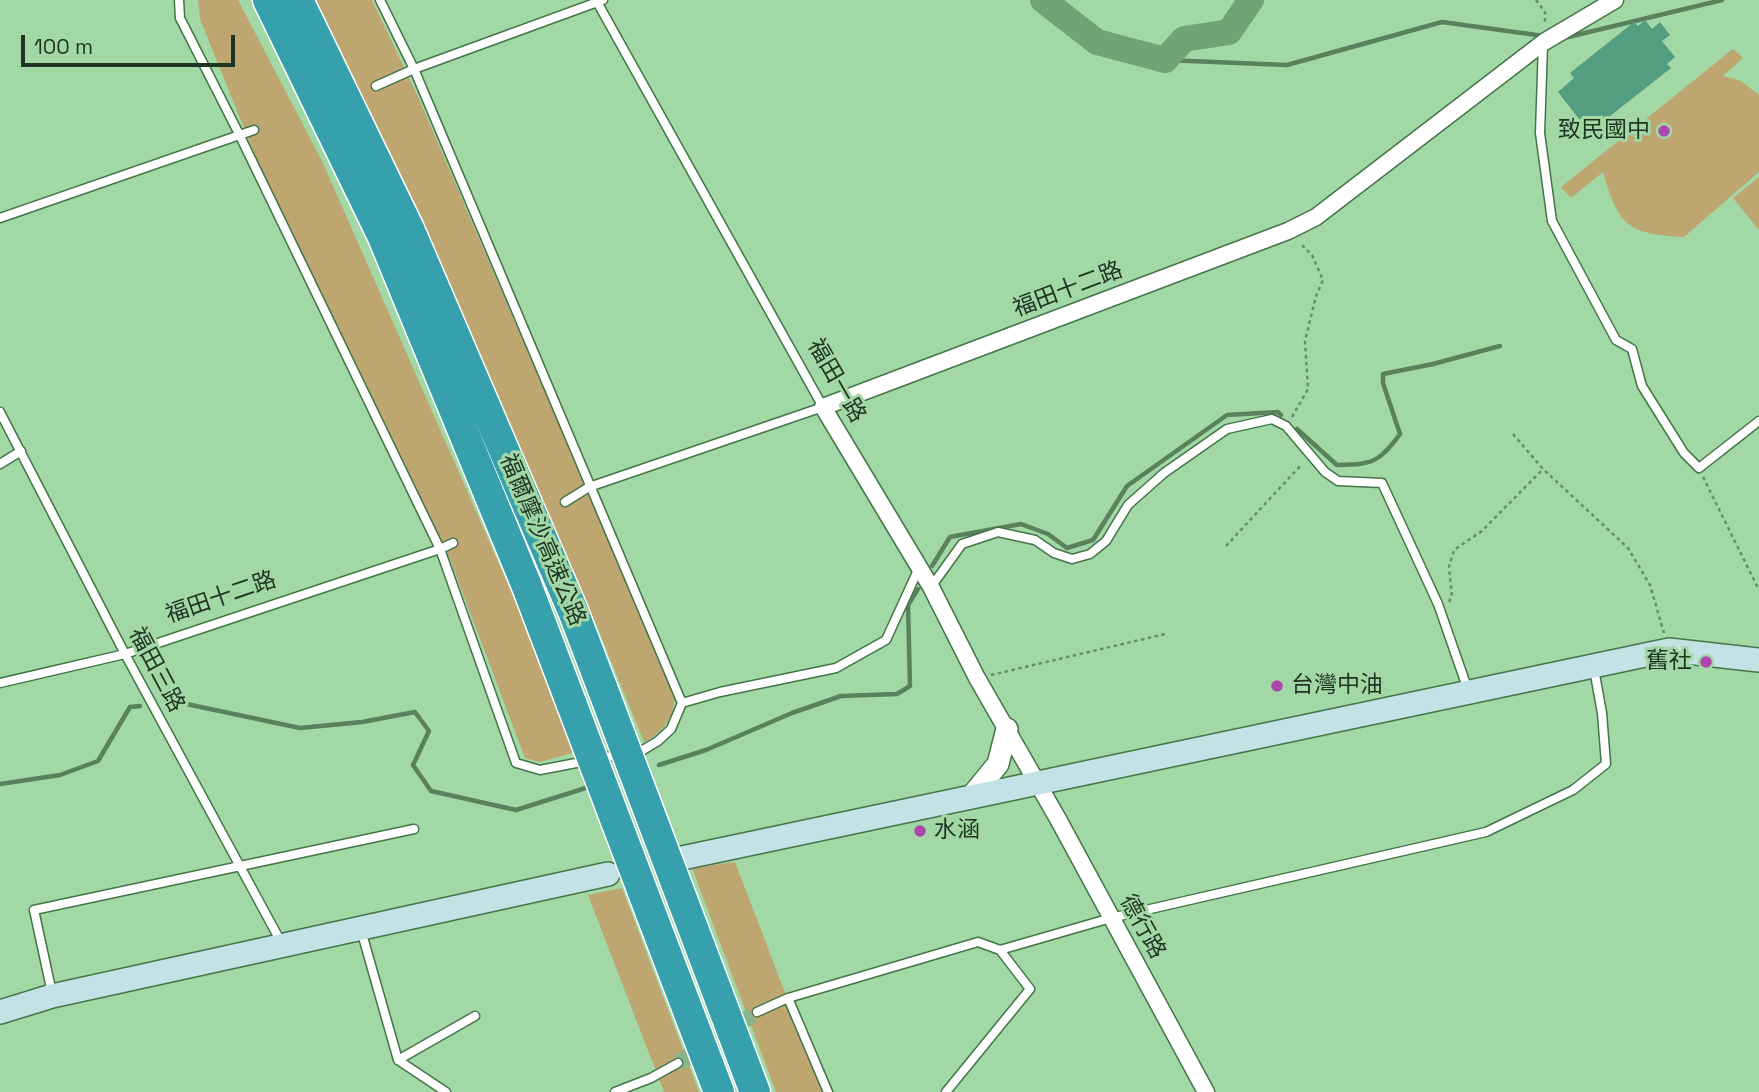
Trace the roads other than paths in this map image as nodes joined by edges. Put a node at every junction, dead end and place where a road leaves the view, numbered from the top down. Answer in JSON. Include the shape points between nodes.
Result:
{"nodes":[{"id":1,"x":179,"y":0,"type":"edge"},
{"id":2,"x":268,"y":0,"type":"edge"},
{"id":3,"x":298,"y":0,"type":"edge"},
{"id":4,"x":380,"y":0,"type":"edge"},
{"id":5,"x":1615,"y":0,"type":"edge"},
{"id":6,"x":599,"y":1,"type":"edge"},
{"id":7,"x":1549,"y":35,"type":"junction"},
{"id":8,"x":414,"y":69,"type":"junction"},
{"id":9,"x":376,"y":86,"type":"dead end"},
{"id":10,"x":254,"y":130,"type":"dead end"},
{"id":11,"x":239,"y":134,"type":"junction"},
{"id":12,"x":0,"y":218,"type":"edge"},
{"id":13,"x":823,"y":407,"type":"junction"},
{"id":14,"x":0,"y":412,"type":"edge"},
{"id":15,"x":1759,"y":421,"type":"edge"},
{"id":16,"x":21,"y":451,"type":"junction"},
{"id":17,"x":0,"y":464,"type":"edge"},
{"id":18,"x":589,"y":487,"type":"junction"},
{"id":19,"x":565,"y":502,"type":"dead end"},
{"id":20,"x":453,"y":542,"type":"dead end"},
{"id":21,"x":440,"y":549,"type":"junction"},
{"id":22,"x":919,"y":568,"type":"junction"},
{"id":23,"x":931,"y":587,"type":"junction"},
{"id":24,"x":125,"y":654,"type":"junction"},
{"id":25,"x":1759,"y":660,"type":"edge"},
{"id":26,"x":1594,"y":666,"type":"junction"},
{"id":27,"x":0,"y":683,"type":"edge"},
{"id":28,"x":1469,"y":693,"type":"junction"},
{"id":29,"x":682,"y":704,"type":"junction"},
{"id":30,"x":1007,"y":729,"type":"junction"},
{"id":31,"x":643,"y":750,"type":"junction"},
{"id":32,"x":645,"y":762,"type":"dead end"},
{"id":33,"x":1038,"y":784,"type":"junction"},
{"id":34,"x":971,"y":797,"type":"junction"},
{"id":35,"x":414,"y":829,"type":"dead end"},
{"id":36,"x":679,"y":852,"type":"dead end"},
{"id":37,"x":239,"y":866,"type":"junction"},
{"id":38,"x":608,"y":874,"type":"dead end"},
{"id":39,"x":1111,"y":918,"type":"junction"},
{"id":40,"x":360,"y":927,"type":"junction"},
{"id":41,"x":283,"y":945,"type":"junction"},
{"id":42,"x":1000,"y":950,"type":"junction"},
{"id":43,"x":52,"y":996,"type":"junction"},
{"id":44,"x":788,"y":998,"type":"junction"},
{"id":45,"x":0,"y":1012,"type":"edge"},
{"id":46,"x":757,"y":1012,"type":"tunnel mouth"},
{"id":47,"x":475,"y":1016,"type":"dead end"},
{"id":48,"x":398,"y":1060,"type":"junction"},
{"id":49,"x":678,"y":1063,"type":"tunnel mouth"},
{"id":50,"x":446,"y":1092,"type":"edge"},
{"id":51,"x":615,"y":1092,"type":"edge"},
{"id":52,"x":719,"y":1092,"type":"edge"},
{"id":53,"x":755,"y":1092,"type":"edge"},
{"id":54,"x":828,"y":1092,"type":"edge"},
{"id":55,"x":946,"y":1092,"type":"edge"},
{"id":56,"x":1206,"y":1092,"type":"edge"}],
"edges":[{"from":1,"to":11,"type":"lane","via":[[180,19]]},
{"from":2,"to":52,"type":"highway","name":"福爾摩沙高速公路","bridge":true,"via":[[383,237],[526,584]]},
{"from":3,"to":53,"type":"highway","name":"福爾摩沙高速公路","bridge":true,"via":[[409,229],[573,611]]},
{"from":4,"to":8,"type":"lane"},
{"from":5,"to":7,"type":"street","name":"福田十二路"},
{"from":6,"to":8,"type":"lane"},
{"from":6,"to":13,"type":"lane","name":"福田一路"},
{"from":7,"to":13,"type":"street","name":"福田十二路","via":[[1316,217]]},
{"from":7,"to":15,"type":"lane","via":[[1540,133],[1552,221],[1616,340],[1632,349],[1643,386],[1684,453],[1699,468]]},
{"from":8,"to":9,"type":"lane"},
{"from":8,"to":18,"type":"lane"},
{"from":10,"to":11,"type":"lane"},
{"from":11,"to":12,"type":"lane"},
{"from":11,"to":21,"type":"lane"},
{"from":13,"to":18,"type":"lane","name":"福田十二路"},
{"from":13,"to":22,"type":"street","name":"福田一路"},
{"from":14,"to":16,"type":"lane","name":"福田三路"},
{"from":16,"to":17,"type":"lane"},
{"from":16,"to":24,"type":"lane","name":"福田三路"},
{"from":18,"to":19,"type":"lane","name":"福田十二路"},
{"from":18,"to":29,"type":"lane"},
{"from":20,"to":21,"type":"lane","name":"福田十二路"},
{"from":21,"to":24,"type":"lane","name":"福田十二路"},
{"from":21,"to":31,"type":"lane","via":[[516,763],[540,770]]},
{"from":22,"to":23,"type":"street","name":"福田一路"},
{"from":22,"to":29,"type":"lane","via":[[886,640],[836,668]]},
{"from":23,"to":28,"type":"lane","via":[[962,544],[998,532],[1035,540],[1072,559],[1090,554],[1106,541],[1128,505],[1164,473],[1227,429],[1272,419],[1286,426],[1338,481],[1382,483],[1442,617]]},
{"from":23,"to":30,"type":"street","name":"福田一路"},
{"from":24,"to":27,"type":"lane","name":"福田十二路"},
{"from":24,"to":37,"type":"lane","name":"福田三路"},
{"from":25,"to":26,"type":"main road","via":[[1669,650]]},
{"from":26,"to":28,"type":"main road"},
{"from":26,"to":39,"type":"lane","via":[[1606,764],[1573,790],[1486,832]]},
{"from":28,"to":33,"type":"main road"},
{"from":29,"to":31,"type":"lane","via":[[671,729]]},
{"from":30,"to":33,"type":"street","name":"福田一路"},
{"from":30,"to":34,"type":"street","via":[[998,764]]},
{"from":31,"to":32,"type":"lane"},
{"from":33,"to":34,"type":"main road"},
{"from":33,"to":39,"type":"street","name":"德行路"},
{"from":34,"to":36,"type":"main road"},
{"from":35,"to":37,"type":"lane"},
{"from":37,"to":41,"type":"lane","name":"福田三路"},
{"from":37,"to":43,"type":"lane","via":[[34,910]]},
{"from":38,"to":40,"type":"main road"},
{"from":39,"to":42,"type":"lane"},
{"from":39,"to":56,"type":"street","name":"德行路"},
{"from":40,"to":41,"type":"main road"},
{"from":40,"to":48,"type":"lane"},
{"from":41,"to":43,"type":"main road"},
{"from":42,"to":44,"type":"lane","via":[[978,942]]},
{"from":42,"to":55,"type":"lane","via":[[1030,989]]},
{"from":43,"to":45,"type":"main road"},
{"from":44,"to":46,"type":"lane"},
{"from":44,"to":54,"type":"lane"},
{"from":47,"to":48,"type":"lane"},
{"from":48,"to":50,"type":"lane"},
{"from":49,"to":51,"type":"lane"}]}
